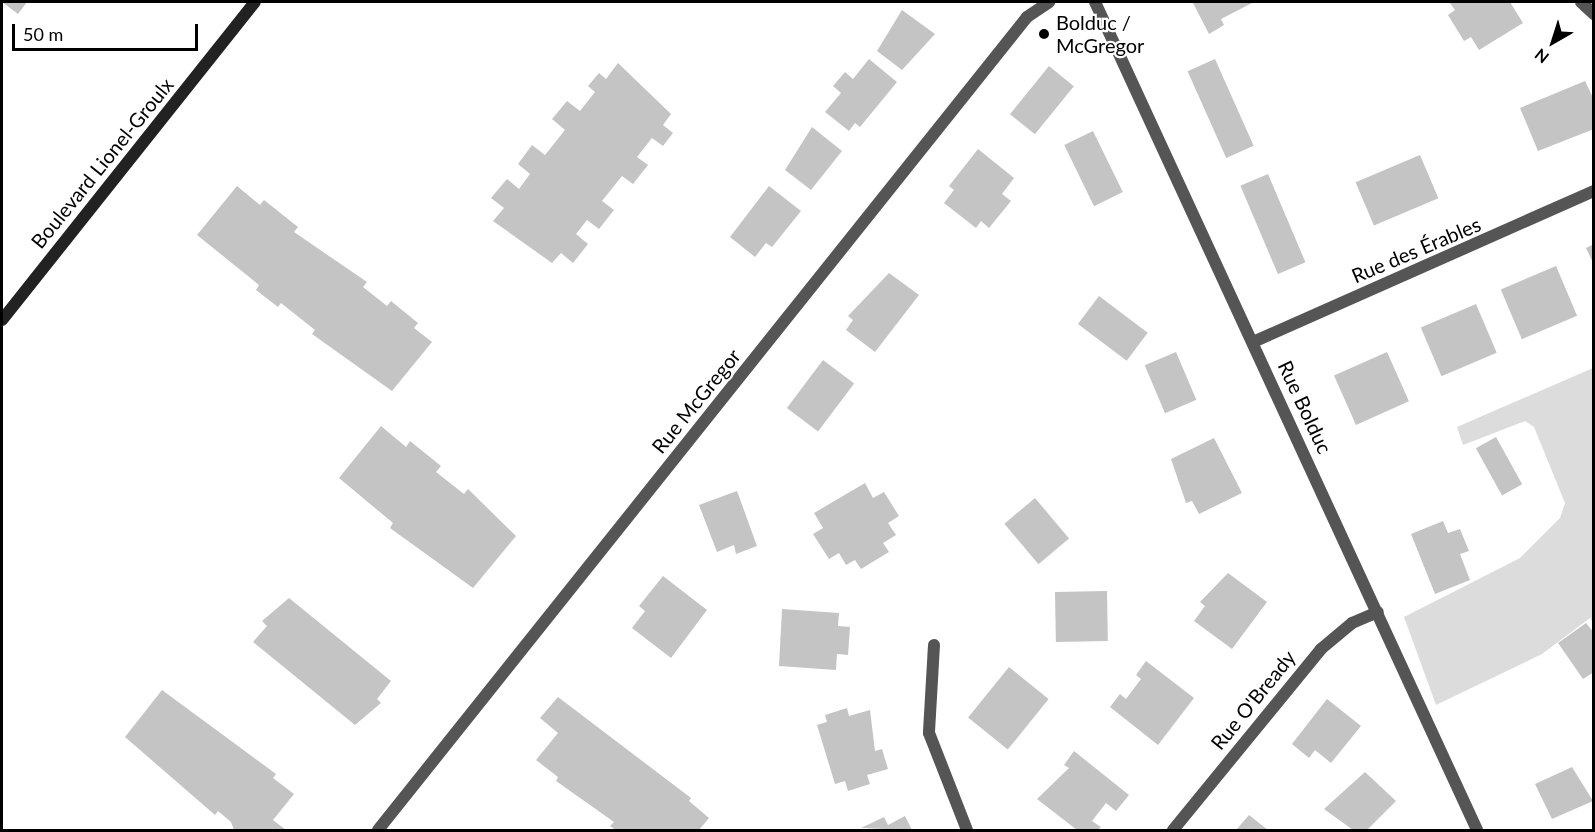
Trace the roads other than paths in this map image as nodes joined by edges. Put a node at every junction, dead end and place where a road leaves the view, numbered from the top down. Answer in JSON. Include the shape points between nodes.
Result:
{"nodes":[{"id":1,"x":255,"y":2,"type":"edge"},
{"id":2,"x":1049,"y":2,"type":"edge"},
{"id":3,"x":1095,"y":2,"type":"edge"},
{"id":4,"x":1581,"y":2,"type":"edge"},
{"id":5,"x":1593,"y":14,"type":"edge"},
{"id":6,"x":1593,"y":191,"type":"edge"},
{"id":7,"x":2,"y":320,"type":"edge"},
{"id":8,"x":1253,"y":342,"type":"junction"},
{"id":9,"x":1378,"y":612,"type":"junction"},
{"id":10,"x":934,"y":645,"type":"dead end"},
{"id":11,"x":378,"y":831,"type":"edge"},
{"id":12,"x":967,"y":831,"type":"edge"},
{"id":13,"x":1173,"y":831,"type":"edge"},
{"id":14,"x":1477,"y":831,"type":"edge"}],
"edges":[{"from":1,"to":7,"type":"main road","name":"Boulevard Lionel-Groulx"},
{"from":2,"to":11,"type":"street","name":"Rue McGregor","via":[[1027,17]]},
{"from":3,"to":8,"type":"street","name":"Rue Bolduc"},
{"from":4,"to":5,"type":"street"},
{"from":6,"to":8,"type":"street","name":"Rue des Érables"},
{"from":8,"to":9,"type":"street","name":"Rue Bolduc"},
{"from":9,"to":13,"type":"street","name":"Rue O'Bready","via":[[1352,623],[1321,649]]},
{"from":9,"to":14,"type":"street","name":"Rue Bolduc"},
{"from":10,"to":12,"type":"street","via":[[929,733]]}]}
